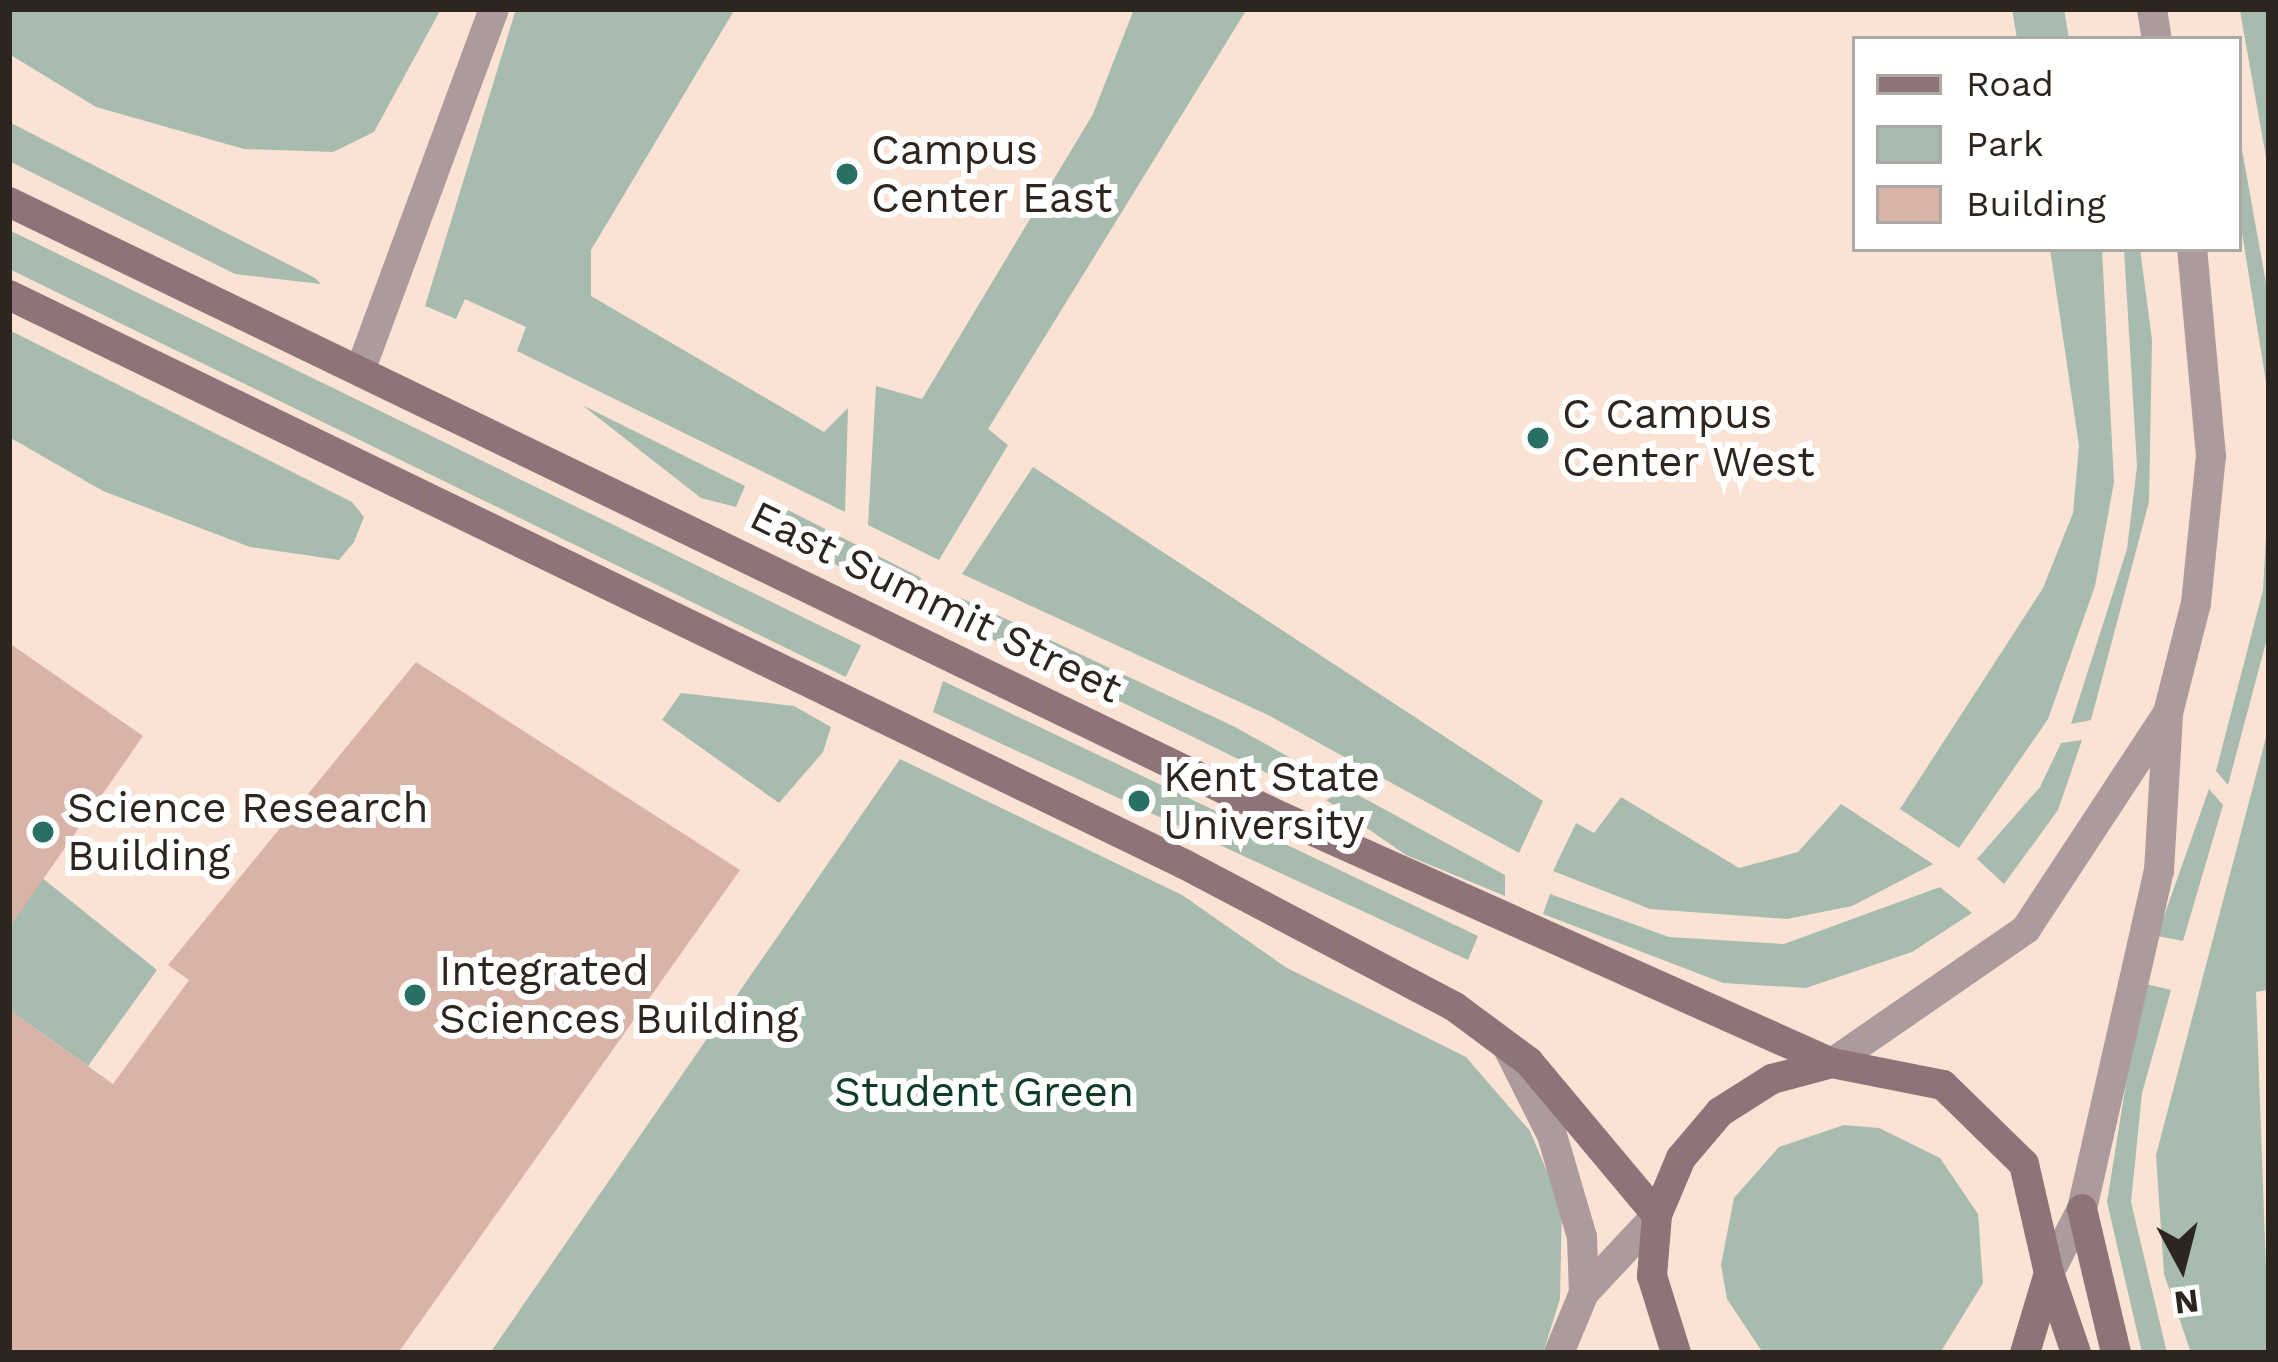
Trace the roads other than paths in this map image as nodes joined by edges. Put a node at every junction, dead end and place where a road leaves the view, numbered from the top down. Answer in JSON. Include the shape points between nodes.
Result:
{"nodes":[{"id":1,"x":494,"y":9,"type":"edge"},
{"id":2,"x":9,"y":202,"type":"edge"},
{"id":3,"x":2192,"y":252,"type":"edge"},
{"id":4,"x":9,"y":295,"type":"edge"},
{"id":5,"x":359,"y":370,"type":"junction"},
{"id":6,"x":2168,"y":713,"type":"junction"},
{"id":7,"x":1502,"y":1035,"type":"junction"},
{"id":8,"x":1832,"y":1064,"type":"junction"},
{"id":9,"x":2082,"y":1209,"type":"junction"},
{"id":10,"x":1657,"y":1215,"type":"junction"},
{"id":11,"x":2049,"y":1274,"type":"junction"},
{"id":12,"x":1584,"y":1293,"type":"junction"},
{"id":13,"x":1559,"y":1353,"type":"edge"},
{"id":14,"x":1676,"y":1353,"type":"edge"},
{"id":15,"x":2025,"y":1353,"type":"edge"},
{"id":16,"x":2076,"y":1353,"type":"edge"},
{"id":17,"x":2116,"y":1353,"type":"edge"}],
"edges":[{"from":1,"to":5,"type":"street"},
{"from":2,"to":5,"type":"main road","name":"East Summit Street"},
{"from":3,"to":6,"type":"street","via":[[2211,456],[2195,603]]},
{"from":4,"to":7,"type":"main road","via":[[1184,864]]},
{"from":5,"to":8,"type":"main road","name":"East Summit Street","via":[[1520,925]]},
{"from":6,"to":8,"type":"street","via":[[2026,929]]},
{"from":6,"to":9,"type":"street","via":[[2158,871]]},
{"from":7,"to":10,"type":"main road"},
{"from":7,"to":12,"type":"street","via":[[1552,1135],[1582,1237]]},
{"from":8,"to":10,"type":"main road","via":[[1772,1079],[1720,1112],[1681,1158]]},
{"from":8,"to":11,"type":"main road","via":[[1943,1085],[1989,1119],[2024,1164]]},
{"from":9,"to":11,"type":"street"},
{"from":9,"to":17,"type":"main road"},
{"from":10,"to":12,"type":"street"},
{"from":10,"to":14,"type":"main road","via":[[1652,1276]]},
{"from":11,"to":15,"type":"main road"},
{"from":11,"to":16,"type":"main road"},
{"from":12,"to":13,"type":"street"}]}
